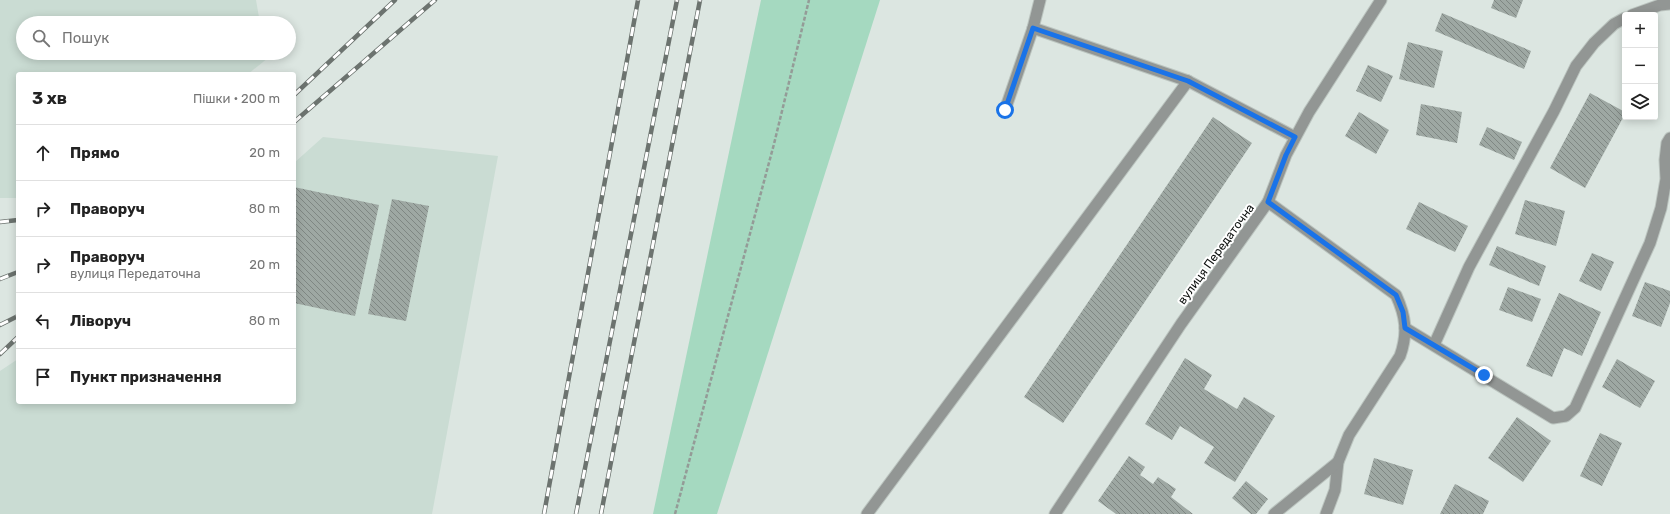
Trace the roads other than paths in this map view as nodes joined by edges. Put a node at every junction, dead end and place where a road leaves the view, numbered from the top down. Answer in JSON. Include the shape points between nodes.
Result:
{"nodes":[{"id":1,"x":1040,"y":0,"type":"edge"},
{"id":2,"x":1381,"y":0,"type":"edge"},
{"id":3,"x":1670,"y":4,"type":"edge"},
{"id":4,"x":1640,"y":12,"type":"edge"},
{"id":5,"x":1622,"y":20,"type":"edge"},
{"id":6,"x":1033,"y":28,"type":"junction"},
{"id":7,"x":1188,"y":81,"type":"junction"},
{"id":8,"x":1005,"y":110,"type":"dead end"},
{"id":9,"x":1295,"y":137,"type":"junction"},
{"id":10,"x":1670,"y":138,"type":"edge"},
{"id":11,"x":1268,"y":202,"type":"junction"},
{"id":12,"x":1405,"y":328,"type":"junction"},
{"id":13,"x":1434,"y":345,"type":"junction"},
{"id":14,"x":1338,"y":462,"type":"junction"},
{"id":15,"x":867,"y":514,"type":"edge"},
{"id":16,"x":1055,"y":514,"type":"edge"},
{"id":17,"x":1274,"y":514,"type":"edge"},
{"id":18,"x":1326,"y":514,"type":"edge"}],
"edges":[{"from":1,"to":6,"type":"street"},
{"from":2,"to":9,"type":"street","name":"вулиця Передаточна"},
{"from":3,"to":4,"type":"street"},
{"from":5,"to":13,"type":"street","via":[[1594,43],[1576,66],[1470,267]]},
{"from":6,"to":7,"type":"street"},
{"from":6,"to":8,"type":"street"},
{"from":7,"to":9,"type":"street"},
{"from":7,"to":15,"type":"street"},
{"from":9,"to":11,"type":"street","name":"вулиця Передаточна"},
{"from":10,"to":13,"type":"street","via":[[1667,143],[1666,179],[1661,208],[1650,243],[1575,408],[1566,416],[1553,418]]},
{"from":11,"to":12,"type":"street","via":[[1396,295],[1403,312]]},
{"from":11,"to":16,"type":"street","name":"вулиця Передаточна","via":[[1181,324]]},
{"from":12,"to":13,"type":"street"},
{"from":12,"to":14,"type":"street","via":[[1400,356],[1349,435]]},
{"from":14,"to":17,"type":"street"},
{"from":14,"to":18,"type":"street","via":[[1335,490]]}]}
